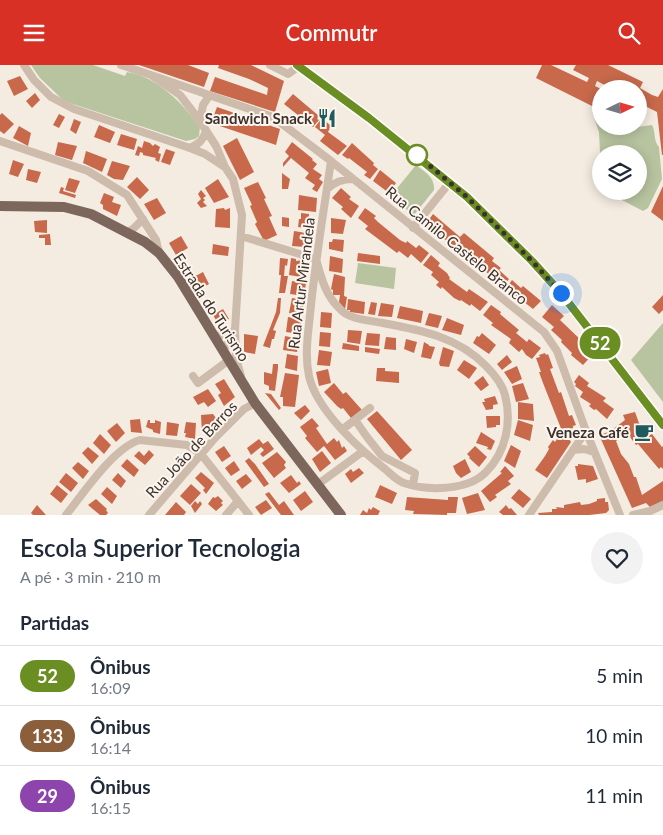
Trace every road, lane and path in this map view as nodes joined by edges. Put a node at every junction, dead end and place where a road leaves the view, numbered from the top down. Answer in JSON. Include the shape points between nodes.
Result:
{"nodes":[{"id":1,"x":24,"y":65,"type":"edge"},
{"id":2,"x":121,"y":65,"type":"edge"},
{"id":3,"x":270,"y":65,"type":"edge"},
{"id":4,"x":298,"y":66,"type":"edge"},
{"id":5,"x":151,"y":75,"type":"junction"},
{"id":6,"x":209,"y":96,"type":"junction"},
{"id":7,"x":200,"y":121,"type":"junction"},
{"id":8,"x":206,"y":131,"type":"junction"},
{"id":9,"x":0,"y":135,"type":"edge"},
{"id":10,"x":0,"y":141,"type":"edge"},
{"id":11,"x":13,"y":145,"type":"junction"},
{"id":12,"x":190,"y":148,"type":"junction"},
{"id":13,"x":331,"y":161,"type":"junction"},
{"id":14,"x":225,"y":167,"type":"junction"},
{"id":15,"x":353,"y":179,"type":"junction"},
{"id":16,"x":450,"y":182,"type":"junction"},
{"id":17,"x":326,"y":189,"type":"junction"},
{"id":18,"x":0,"y":207,"type":"edge"},
{"id":19,"x":143,"y":219,"type":"junction"},
{"id":20,"x":413,"y":228,"type":"junction"},
{"id":21,"x":128,"y":232,"type":"junction"},
{"id":22,"x":241,"y":235,"type":"junction"},
{"id":23,"x":158,"y":253,"type":"junction"},
{"id":24,"x":316,"y":259,"type":"junction"},
{"id":25,"x":235,"y":329,"type":"junction"},
{"id":26,"x":215,"y":336,"type":"junction"},
{"id":27,"x":223,"y":349,"type":"junction"},
{"id":28,"x":229,"y":360,"type":"junction"},
{"id":29,"x":193,"y":376,"type":"dead end"},
{"id":30,"x":242,"y":380,"type":"junction"},
{"id":31,"x":255,"y":403,"type":"junction"},
{"id":32,"x":370,"y":409,"type":"dead end"},
{"id":33,"x":355,"y":420,"type":"junction"},
{"id":34,"x":663,"y":425,"type":"edge"},
{"id":35,"x":343,"y":429,"type":"junction"},
{"id":36,"x":586,"y":431,"type":"junction"},
{"id":37,"x":573,"y":450,"type":"junction"},
{"id":38,"x":362,"y":452,"type":"junction"},
{"id":39,"x":594,"y":452,"type":"junction"},
{"id":40,"x":201,"y":454,"type":"junction"},
{"id":41,"x":317,"y":485,"type":"junction"},
{"id":42,"x":413,"y":485,"type":"junction"},
{"id":43,"x":238,"y":501,"type":"junction"},
{"id":44,"x":663,"y":505,"type":"edge"},
{"id":45,"x":66,"y":515,"type":"edge"},
{"id":46,"x":149,"y":515,"type":"edge"},
{"id":47,"x":226,"y":515,"type":"edge"},
{"id":48,"x":249,"y":515,"type":"edge"},
{"id":49,"x":340,"y":515,"type":"edge"},
{"id":50,"x":529,"y":515,"type":"edge"},
{"id":51,"x":620,"y":515,"type":"edge"},
{"id":52,"x":633,"y":515,"type":"edge"}],
"edges":[{"from":1,"to":12,"type":"street","via":[[51,97],[74,109]]},
{"from":2,"to":5,"type":"street"},
{"from":3,"to":4,"type":"street","via":[[288,74]]},
{"from":4,"to":16,"type":"street"},
{"from":5,"to":6,"type":"street","name":"Rua Camilo Castelo Branco"},
{"from":5,"to":7,"type":"street","via":[[180,95]]},
{"from":6,"to":7,"type":"street","via":[[203,105]]},
{"from":6,"to":13,"type":"street","name":"Rua Camilo Castelo Branco","via":[[273,117]]},
{"from":7,"to":8,"type":"street"},
{"from":8,"to":12,"type":"street","via":[[199,144]]},
{"from":8,"to":14,"type":"street"},
{"from":9,"to":11,"type":"street"},
{"from":10,"to":11,"type":"street"},
{"from":11,"to":19,"type":"street","via":[[88,171],[127,195]]},
{"from":12,"to":14,"type":"street"},
{"from":13,"to":15,"type":"street","name":"Rua Camilo Castelo Branco"},
{"from":13,"to":17,"type":"street","name":"Rua Artur Mirandela"},
{"from":14,"to":22,"type":"street","via":[[237,191],[242,215]]},
{"from":15,"to":17,"type":"street","via":[[335,182]]},
{"from":15,"to":20,"type":"street","name":"Rua Camilo Castelo Branco"},
{"from":16,"to":20,"type":"street"},
{"from":16,"to":34,"type":"street","via":[[561,293]]},
{"from":17,"to":24,"type":"street","name":"Rua Artur Mirandela"},
{"from":18,"to":21,"type":"main road","name":"Estrada do Turismo","via":[[64,207],[92,213]]},
{"from":19,"to":21,"type":"street"},
{"from":19,"to":23,"type":"street","via":[[156,239]]},
{"from":20,"to":36,"type":"street","name":"Rua Camilo Castelo Branco","via":[[544,332],[557,351]]},
{"from":21,"to":23,"type":"main road","name":"Estrada do Turismo"},
{"from":22,"to":24,"type":"street"},
{"from":22,"to":25,"type":"street"},
{"from":23,"to":26,"type":"main road","name":"Estrada do Turismo","via":[[178,277]]},
{"from":24,"to":35,"type":"street","name":"Rua Artur Mirandela","via":[[306,356],[318,399]]},
{"from":24,"to":42,"type":"street","name":"Rua Artur Mirandela","via":[[323,286],[339,309],[351,317],[413,329],[456,342],[476,355],[500,381],[508,415],[507,437],[486,473],[471,482],[448,488]]},
{"from":25,"to":26,"type":"street"},
{"from":25,"to":27,"type":"street","via":[[232,340]]},
{"from":25,"to":30,"type":"street","via":[[236,358]]},
{"from":26,"to":27,"type":"main road","name":"Estrada do Turismo"},
{"from":27,"to":28,"type":"main road","name":"Estrada do Turismo"},
{"from":28,"to":29,"type":"street","via":[[198,383]]},
{"from":28,"to":30,"type":"main road","name":"Estrada do Turismo"},
{"from":30,"to":31,"type":"main road","name":"Estrada do Turismo"},
{"from":31,"to":40,"type":"street","name":"Rua João de Barros","via":[[244,409]]},
{"from":31,"to":41,"type":"main road","name":"Estrada do Turismo"},
{"from":32,"to":33,"type":"street"},
{"from":33,"to":35,"type":"street"},
{"from":33,"to":42,"type":"street","via":[[382,455],[415,473]]},
{"from":35,"to":38,"type":"street","name":"Rua Artur Mirandela"},
{"from":36,"to":37,"type":"street"},
{"from":36,"to":39,"type":"street","name":"Rua Camilo Castelo Branco"},
{"from":37,"to":39,"type":"street"},
{"from":37,"to":50,"type":"street"},
{"from":38,"to":41,"type":"street"},
{"from":38,"to":42,"type":"street","name":"Rua Artur Mirandela","via":[[402,483]]},
{"from":39,"to":51,"type":"street","name":"Rua Camilo Castelo Branco"},
{"from":40,"to":43,"type":"street"},
{"from":40,"to":45,"type":"street","via":[[187,445],[133,442],[114,457]]},
{"from":40,"to":46,"type":"street","name":"Rua João de Barros"},
{"from":41,"to":49,"type":"main road","name":"Estrada do Turismo"},
{"from":43,"to":47,"type":"street"},
{"from":43,"to":48,"type":"street"},
{"from":44,"to":52,"type":"street"}]}
